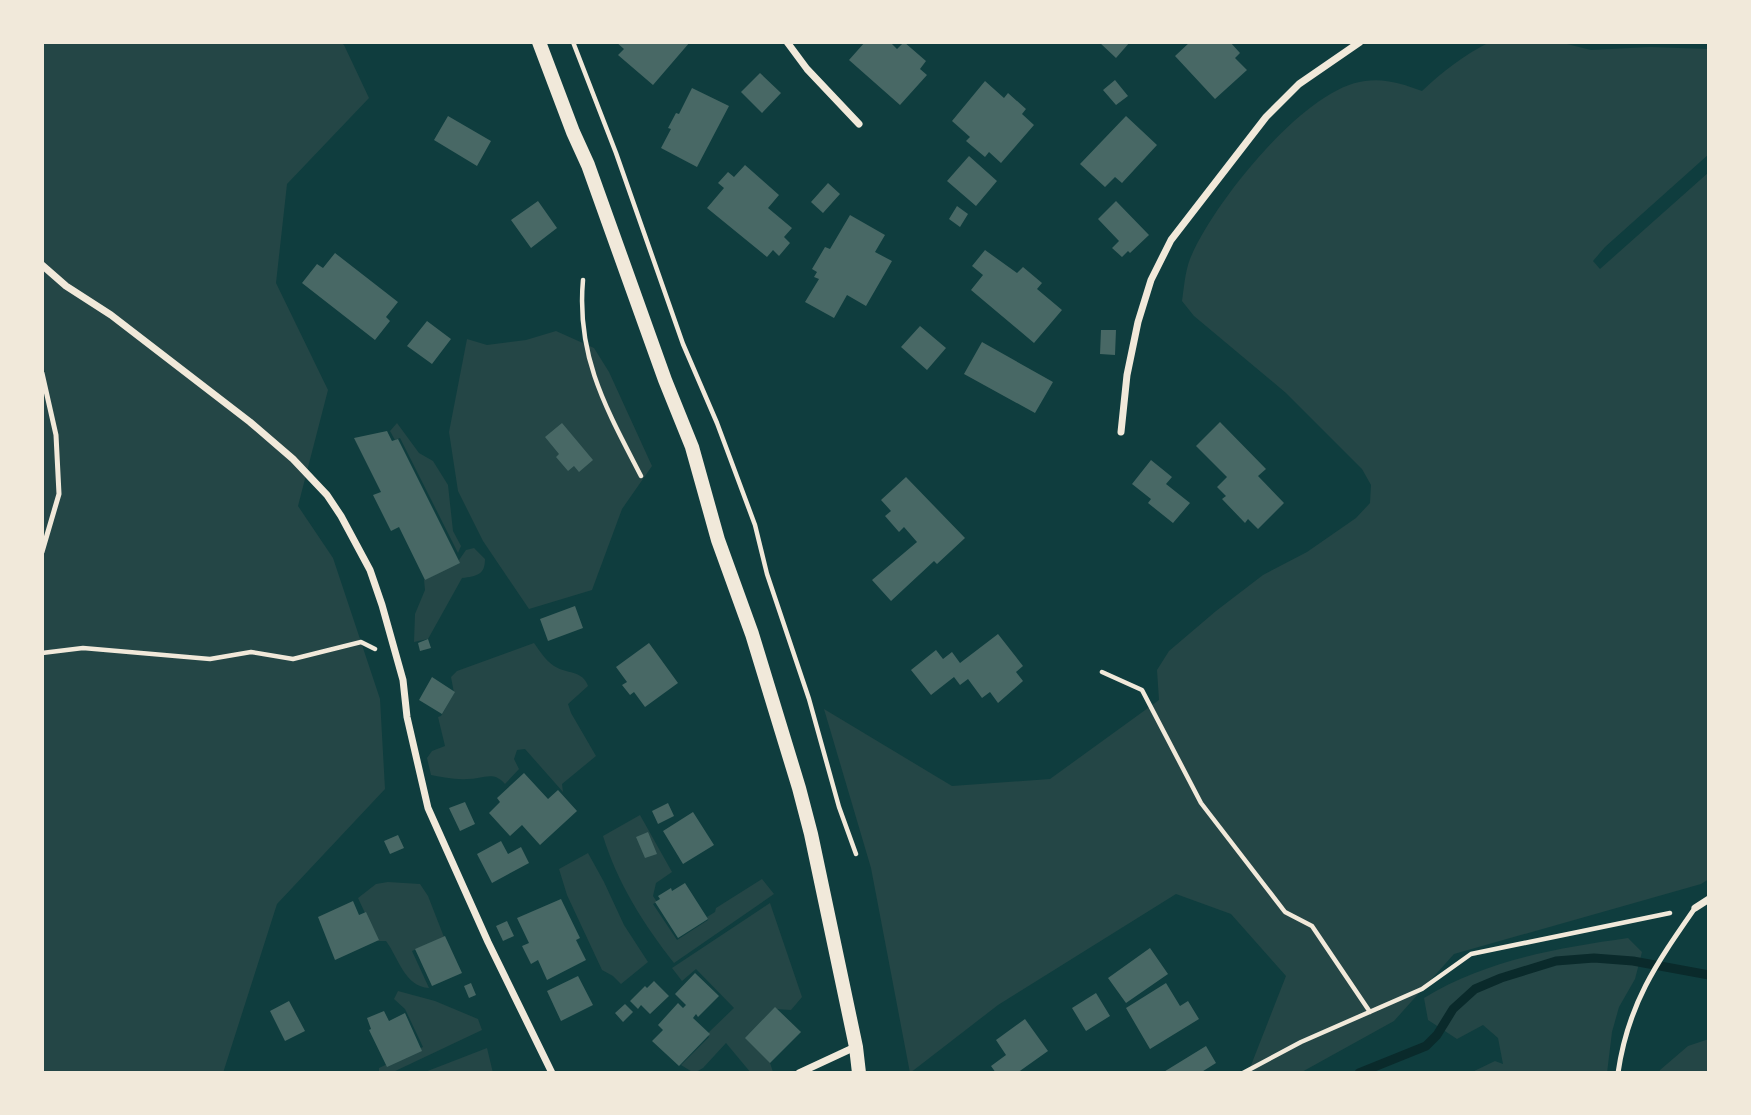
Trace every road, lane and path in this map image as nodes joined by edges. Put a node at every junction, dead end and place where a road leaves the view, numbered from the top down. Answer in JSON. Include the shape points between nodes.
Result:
{"nodes":[{"id":1,"x":539,"y":42,"type":"edge"},
{"id":2,"x":573,"y":42,"type":"edge"},
{"id":3,"x":787,"y":42,"type":"edge"},
{"id":4,"x":1360,"y":42,"type":"edge"},
{"id":5,"x":859,"y":124,"type":"dead end"},
{"id":6,"x":42,"y":265,"type":"edge"},
{"id":7,"x":583,"y":280,"type":"dead end"},
{"id":8,"x":42,"y":373,"type":"edge"},
{"id":9,"x":1121,"y":432,"type":"dead end"},
{"id":10,"x":641,"y":476,"type":"dead end"},
{"id":11,"x":42,"y":552,"type":"edge"},
{"id":12,"x":42,"y":653,"type":"edge"},
{"id":13,"x":397,"y":659,"type":"junction"},
{"id":14,"x":1102,"y":672,"type":"dead end"},
{"id":15,"x":856,"y":854,"type":"dead end"},
{"id":16,"x":1709,"y":899,"type":"edge"},
{"id":17,"x":1695,"y":908,"type":"junction"},
{"id":18,"x":1370,"y":1012,"type":"junction"},
{"id":19,"x":856,"y":1047,"type":"junction"},
{"id":20,"x":552,"y":1073,"type":"edge"},
{"id":21,"x":799,"y":1073,"type":"edge"},
{"id":22,"x":859,"y":1073,"type":"edge"},
{"id":23,"x":1243,"y":1073,"type":"edge"},
{"id":24,"x":1618,"y":1073,"type":"edge"}],
"edges":[{"from":1,"to":19,"type":"main road","via":[[692,447],[718,540],[752,634],[811,834]]},
{"from":2,"to":15,"type":"path","via":[[683,344],[755,525]]},
{"from":3,"to":5,"type":"street"},
{"from":4,"to":9,"type":"street","via":[[1299,84],[1266,117],[1171,240],[1151,280],[1138,323]]},
{"from":6,"to":13,"type":"street","via":[[250,422],[327,495],[370,570]]},
{"from":7,"to":10,"type":"path","via":[[584,340],[592,374]]},
{"from":8,"to":11,"type":"lane","via":[[56,435],[59,494]]},
{"from":12,"to":13,"type":"path","via":[[83,648],[210,659],[251,652],[293,659],[361,642]]},
{"from":13,"to":20,"type":"street","via":[[428,808]]},
{"from":14,"to":18,"type":"path","via":[[1142,690],[1201,803],[1285,912],[1312,926]]},
{"from":16,"to":17,"type":"street"},
{"from":17,"to":18,"type":"path","via":[[1471,954],[1422,989]]},
{"from":17,"to":24,"type":"lane","via":[[1643,987],[1622,1042]]},
{"from":18,"to":23,"type":"path"},
{"from":19,"to":21,"type":"street"},
{"from":19,"to":22,"type":"main road"}]}
